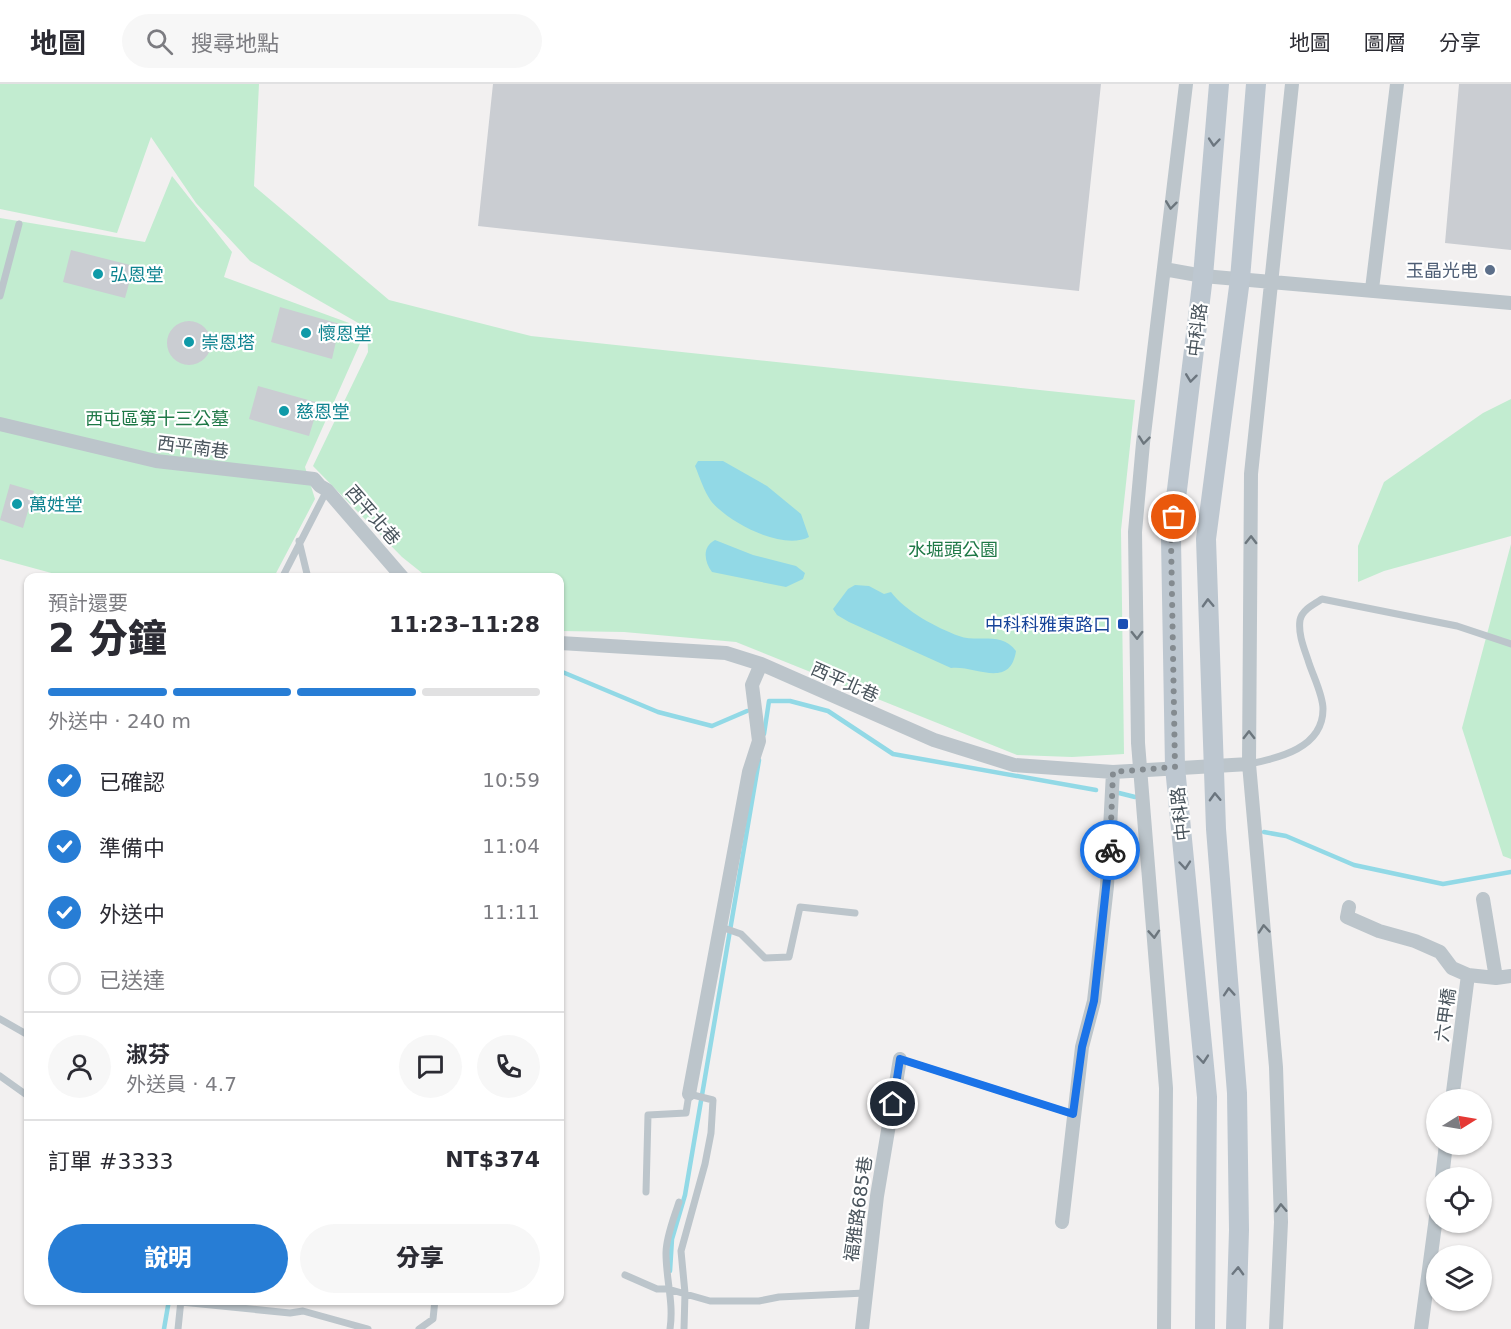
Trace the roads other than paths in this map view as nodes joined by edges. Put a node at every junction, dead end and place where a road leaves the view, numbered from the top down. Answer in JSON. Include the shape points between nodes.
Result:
{"nodes":[{"id":1,"x":1186,"y":84,"type":"edge"},
{"id":2,"x":1219,"y":84,"type":"edge"},
{"id":3,"x":1256,"y":84,"type":"edge"},
{"id":4,"x":1292,"y":84,"type":"edge"},
{"id":5,"x":1397,"y":84,"type":"edge"},
{"id":6,"x":19,"y":224,"type":"dead end"},
{"id":7,"x":1164,"y":269,"type":"junction"},
{"id":8,"x":1203,"y":276,"type":"junction"},
{"id":9,"x":1240,"y":279,"type":"junction"},
{"id":10,"x":1273,"y":282,"type":"junction"},
{"id":11,"x":1372,"y":289,"type":"junction"},
{"id":12,"x":0,"y":296,"type":"edge"},
{"id":13,"x":1511,"y":303,"type":"edge"},
{"id":14,"x":0,"y":424,"type":"edge"},
{"id":15,"x":314,"y":479,"type":"joint"},
{"id":16,"x":327,"y":490,"type":"junction"},
{"id":17,"x":299,"y":541,"type":"junction"},
{"id":18,"x":284,"y":573,"type":"edge"},
{"id":19,"x":307,"y":573,"type":"edge"},
{"id":20,"x":399,"y":573,"type":"edge"},
{"id":21,"x":564,"y":643,"type":"edge"},
{"id":22,"x":1511,"y":644,"type":"edge"},
{"id":23,"x":761,"y":664,"type":"junction"},
{"id":24,"x":1249,"y":764,"type":"junction"},
{"id":25,"x":1214,"y":765,"type":"junction"},
{"id":26,"x":1175,"y":767,"type":"junction"},
{"id":27,"x":1141,"y":770,"type":"junction"},
{"id":28,"x":1113,"y":772,"type":"junction"},
{"id":29,"x":1483,"y":898,"type":"dead end"},
{"id":30,"x":1349,"y":907,"type":"dead end"},
{"id":31,"x":855,"y":913,"type":"dead end"},
{"id":32,"x":721,"y":927,"type":"junction"},
{"id":33,"x":1468,"y":975,"type":"junction"},
{"id":34,"x":1511,"y":976,"type":"edge"},
{"id":35,"x":1496,"y":978,"type":"junction"},
{"id":36,"x":0,"y":1019,"type":"edge"},
{"id":37,"x":24,"y":1033,"type":"edge"},
{"id":38,"x":900,"y":1059,"type":"joint"},
{"id":39,"x":0,"y":1076,"type":"edge"},
{"id":40,"x":1453,"y":1089,"type":"edge"},
{"id":41,"x":24,"y":1093,"type":"edge"},
{"id":42,"x":689,"y":1094,"type":"junction"},
{"id":43,"x":1073,"y":1114,"type":"junction"},
{"id":44,"x":646,"y":1192,"type":"dead end"},
{"id":45,"x":679,"y":1203,"type":"dead end"},
{"id":46,"x":1062,"y":1222,"type":"dead end"},
{"id":47,"x":1434,"y":1233,"type":"edge"},
{"id":48,"x":624,"y":1275,"type":"dead end"},
{"id":49,"x":668,"y":1289,"type":"junction"},
{"id":50,"x":685,"y":1293,"type":"junction"},
{"id":51,"x":865,"y":1293,"type":"junction"},
{"id":52,"x":181,"y":1305,"type":"edge"},
{"id":53,"x":217,"y":1305,"type":"edge"},
{"id":54,"x":434,"y":1305,"type":"edge"},
{"id":55,"x":178,"y":1329,"type":"edge"},
{"id":56,"x":368,"y":1329,"type":"edge"},
{"id":57,"x":419,"y":1329,"type":"edge"},
{"id":58,"x":670,"y":1329,"type":"edge"},
{"id":59,"x":684,"y":1329,"type":"edge"},
{"id":60,"x":862,"y":1329,"type":"edge"},
{"id":61,"x":1164,"y":1329,"type":"edge"},
{"id":62,"x":1205,"y":1329,"type":"edge"},
{"id":63,"x":1236,"y":1329,"type":"edge"},
{"id":64,"x":1276,"y":1329,"type":"edge"},
{"id":65,"x":1421,"y":1329,"type":"edge"}],
"edges":[{"from":1,"to":7,"type":"street","name":"中科路","one_way":true},
{"from":2,"to":8,"type":"street","name":"中科路","one_way":true},
{"from":3,"to":9,"type":"street","name":"中科路"},
{"from":4,"to":10,"type":"street"},
{"from":5,"to":11,"type":"street"},
{"from":6,"to":12,"type":"lane"},
{"from":7,"to":8,"type":"street"},
{"from":7,"to":27,"type":"street","name":"中科路","one_way":true,"via":[[1135,532]]},
{"from":8,"to":9,"type":"street"},
{"from":8,"to":26,"type":"street","name":"中科路","one_way":true,"via":[[1171,539]]},
{"from":9,"to":10,"type":"street"},
{"from":25,"to":9,"type":"street","name":"中科路","one_way":true,"via":[[1206,539]]},
{"from":10,"to":11,"type":"street"},
{"from":24,"to":10,"type":"street","one_way":true,"via":[[1251,474]]},
{"from":11,"to":13,"type":"street"},
{"from":14,"to":15,"type":"street","name":"西平南巷","via":[[156,461]]},
{"from":15,"to":16,"type":"street","name":"西平北巷"},
{"from":16,"to":17,"type":"lane"},
{"from":16,"to":20,"type":"street","name":"西平北巷"},
{"from":17,"to":18,"type":"lane"},
{"from":17,"to":19,"type":"lane"},
{"from":21,"to":23,"type":"street","name":"西平北巷","via":[[726,653]]},
{"from":22,"to":24,"type":"lane","via":[[1457,626],[1322,599],[1308,607],[1300,618],[1300,638],[1323,708],[1318,727],[1307,743],[1282,757]]},
{"from":23,"to":28,"type":"street","name":"西平北巷","via":[[934,740],[1014,765]]},
{"from":23,"to":32,"type":"street","via":[[752,685],[759,741],[749,772]]},
{"from":24,"to":25,"type":"street","name":"西平北巷"},
{"from":64,"to":24,"type":"street","one_way":true,"via":[[1281,1222],[1276,1067]]},
{"from":25,"to":26,"type":"street","name":"西平北巷"},
{"from":63,"to":25,"type":"street","name":"中科路","one_way":true,"via":[[1237,1093]]},
{"from":26,"to":27,"type":"street","name":"西平北巷"},
{"from":26,"to":62,"type":"street","name":"中科路","one_way":true,"via":[[1207,1097]]},
{"from":27,"to":28,"type":"street","name":"西平北巷"},
{"from":27,"to":61,"type":"street","name":"中科路","one_way":true,"via":[[1166,1088]]},
{"from":28,"to":43,"type":"street","via":[[1107,886],[1094,1001],[1082,1047]]},
{"from":29,"to":35,"type":"street"},
{"from":30,"to":33,"type":"street","name":"六甲橋","via":[[1347,917],[1440,952],[1452,968]]},
{"from":31,"to":32,"type":"lane","via":[[800,907],[789,957],[765,958],[741,934]]},
{"from":32,"to":42,"type":"street"},
{"from":33,"to":35,"type":"street"},
{"from":33,"to":40,"type":"street","name":"六甲橋"},
{"from":34,"to":35,"type":"street"},
{"from":36,"to":37,"type":"lane"},
{"from":38,"to":43,"type":"lane"},
{"from":38,"to":51,"type":"street","name":"福雅路685巷"},
{"from":39,"to":41,"type":"lane"},
{"from":42,"to":44,"type":"lane","via":[[686,1113],[648,1115]]},
{"from":42,"to":50,"type":"lane","via":[[713,1100],[705,1164],[681,1251]]},
{"from":43,"to":46,"type":"street"},
{"from":45,"to":49,"type":"lane","via":[[666,1250]]},
{"from":47,"to":65,"type":"street"},
{"from":48,"to":49,"type":"lane"},
{"from":49,"to":50,"type":"lane"},
{"from":49,"to":58,"type":"lane","via":[[673,1305]]},
{"from":50,"to":51,"type":"lane","via":[[700,1300],[738,1302]]},
{"from":50,"to":59,"type":"lane"},
{"from":51,"to":60,"type":"street","name":"福雅路685巷"},
{"from":52,"to":55,"type":"lane"},
{"from":53,"to":56,"type":"lane","via":[[303,1311]]},
{"from":54,"to":57,"type":"lane","via":[[433,1319]]}]}
